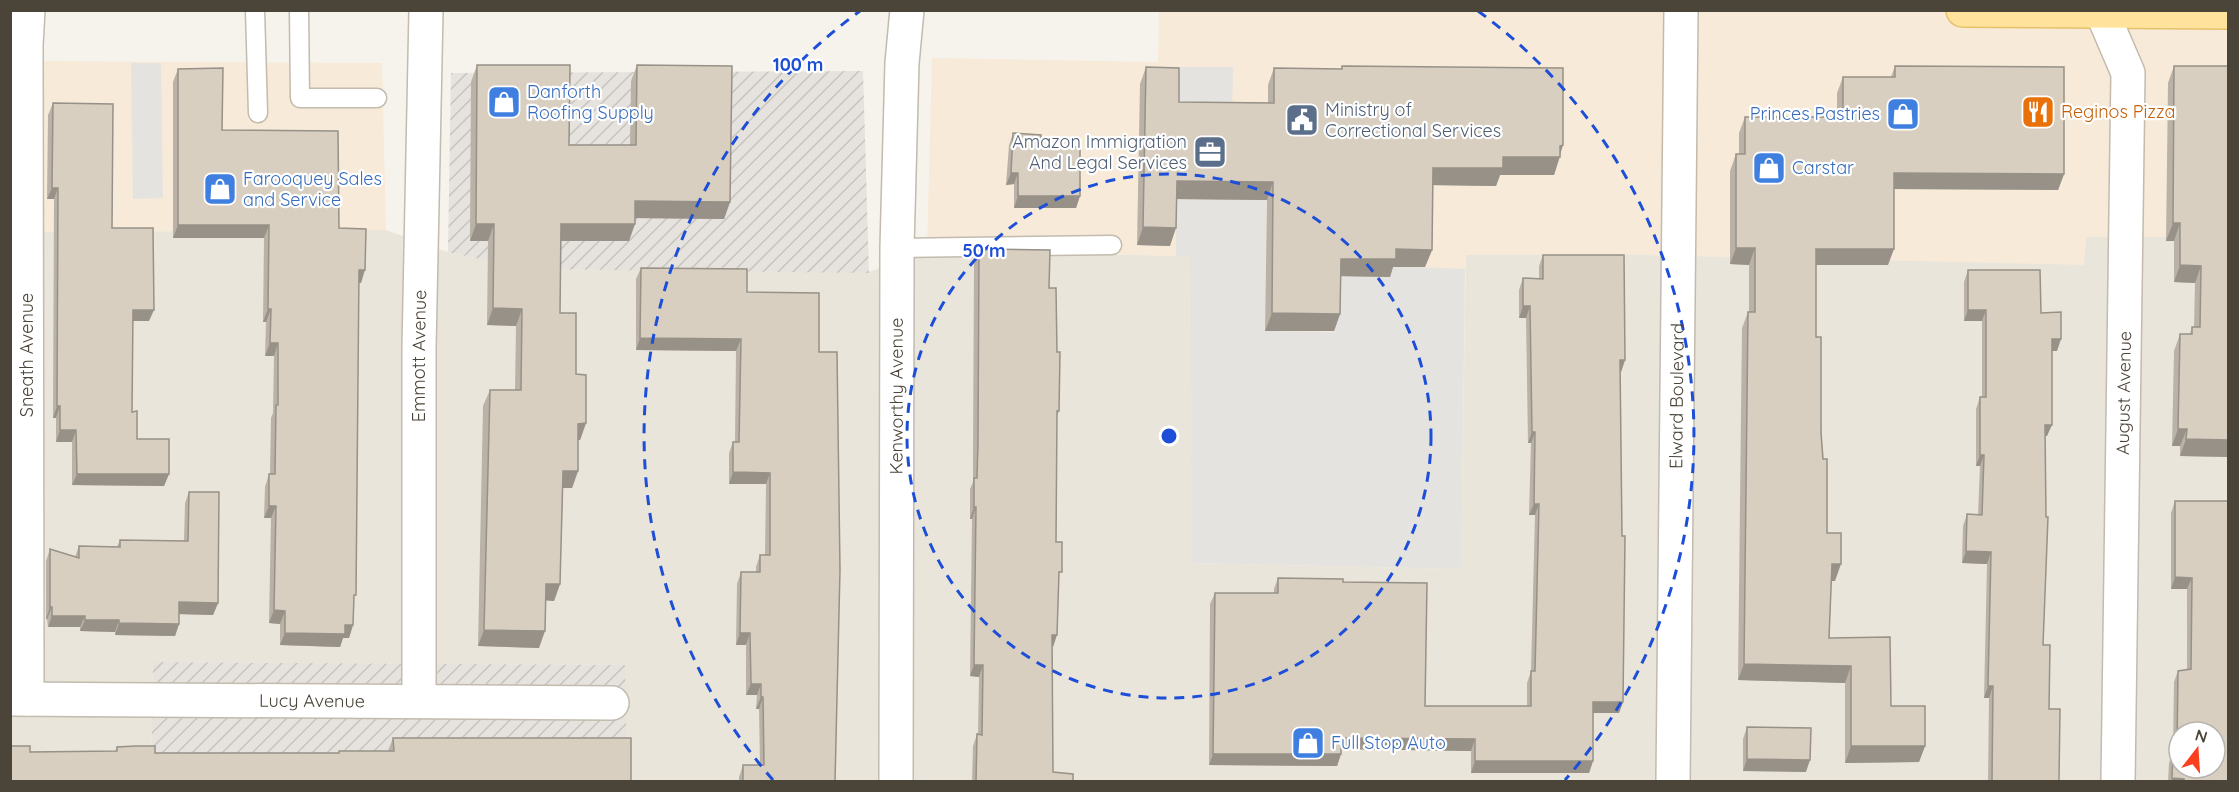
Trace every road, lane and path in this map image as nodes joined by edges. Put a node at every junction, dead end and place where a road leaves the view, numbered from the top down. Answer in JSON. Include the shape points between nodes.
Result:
{"nodes":[{"id":1,"x":28,"y":10,"type":"edge"},
{"id":2,"x":255,"y":10,"type":"edge"},
{"id":3,"x":299,"y":10,"type":"edge"},
{"id":4,"x":426,"y":10,"type":"edge"},
{"id":5,"x":907,"y":10,"type":"edge"},
{"id":6,"x":1681,"y":10,"type":"edge"},
{"id":7,"x":1963,"y":10,"type":"edge"},
{"id":8,"x":2101,"y":11,"type":"edge"},
{"id":9,"x":2229,"y":12,"type":"edge"},
{"id":10,"x":377,"y":98,"type":"dead end"},
{"id":11,"x":258,"y":113,"type":"dead end"},
{"id":12,"x":1112,"y":245,"type":"dead end"},
{"id":13,"x":897,"y":248,"type":"junction"},
{"id":14,"x":19,"y":699,"type":"edge"},
{"id":15,"x":419,"y":700,"type":"junction"},
{"id":16,"x":612,"y":703,"type":"dead end"},
{"id":17,"x":896,"y":782,"type":"edge"},
{"id":18,"x":1673,"y":782,"type":"edge"},
{"id":19,"x":2118,"y":782,"type":"edge"}],
"edges":[{"from":1,"to":14,"type":"street","name":"Sneath Avenue"},
{"from":2,"to":11,"type":"lane"},
{"from":3,"to":10,"type":"lane","via":[[300,98]]},
{"from":4,"to":15,"type":"street","name":"Emmott Avenue","via":[[419,348]]},
{"from":5,"to":13,"type":"street","name":"Kenworthy Avenue"},
{"from":6,"to":18,"type":"street","name":"Elward Boulevard"},
{"from":7,"to":8,"type":"main road"},
{"from":8,"to":9,"type":"main road"},
{"from":8,"to":19,"type":"street","name":"August Avenue","via":[[2128,73]]},
{"from":12,"to":13,"type":"lane"},
{"from":13,"to":17,"type":"street","name":"Kenworthy Avenue"},
{"from":14,"to":15,"type":"street","name":"Lucy Avenue"},
{"from":15,"to":16,"type":"street","name":"Lucy Avenue"}]}
